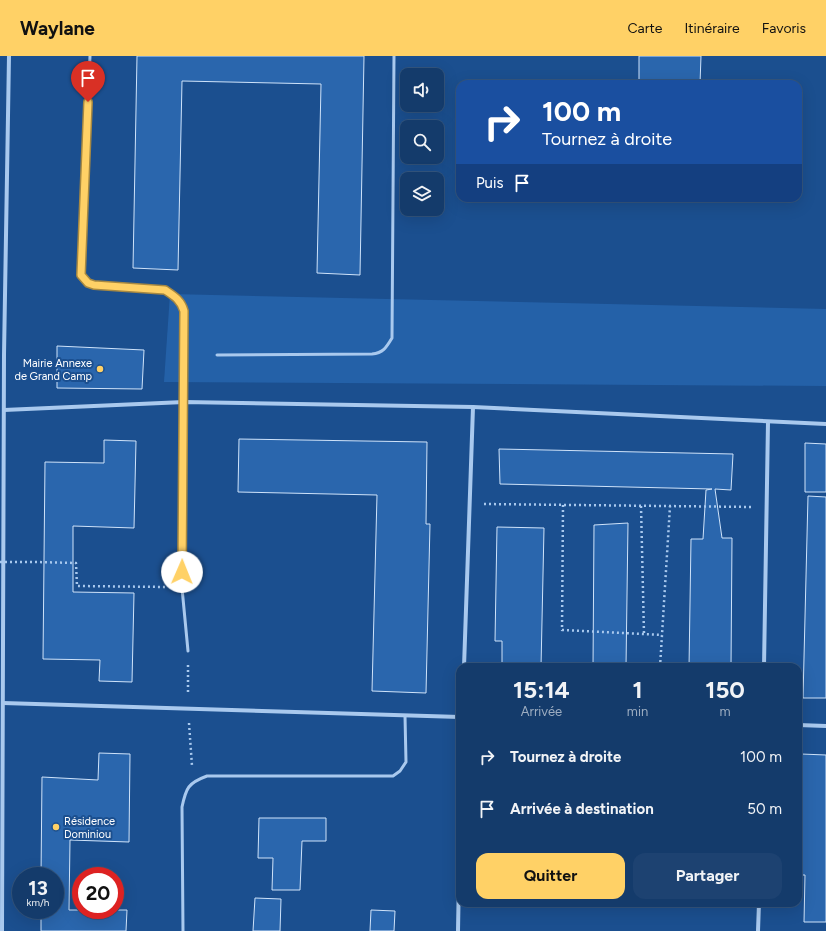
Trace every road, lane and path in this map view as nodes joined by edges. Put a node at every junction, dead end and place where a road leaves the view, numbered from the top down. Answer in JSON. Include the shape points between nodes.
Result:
{"nodes":[{"id":1,"x":9,"y":56,"type":"edge"},
{"id":2,"x":90,"y":56,"type":"edge"},
{"id":3,"x":394,"y":56,"type":"edge"},
{"id":4,"x":218,"y":355,"type":"dead end"},
{"id":5,"x":184,"y":402,"type":"junction"},
{"id":6,"x":473,"y":407,"type":"junction"},
{"id":7,"x":4,"y":410,"type":"junction"},
{"id":8,"x":768,"y":422,"type":"junction"},
{"id":9,"x":826,"y":424,"type":"edge"},
{"id":10,"x":469,"y":504,"type":"junction"},
{"id":11,"x":563,"y":505,"type":"junction"},
{"id":12,"x":640,"y":506,"type":"junction"},
{"id":13,"x":670,"y":506,"type":"junction"},
{"id":14,"x":766,"y":508,"type":"junction"},
{"id":15,"x":0,"y":562,"type":"edge"},
{"id":16,"x":182,"y":588,"type":"junction"},
{"id":17,"x":644,"y":634,"type":"junction"},
{"id":18,"x":662,"y":635,"type":"junction"},
{"id":19,"x":188,"y":651,"type":"dead end"},
{"id":20,"x":464,"y":663,"type":"edge"},
{"id":21,"x":660,"y":663,"type":"edge"},
{"id":22,"x":764,"y":663,"type":"edge"},
{"id":23,"x":2,"y":703,"type":"junction"},
{"id":24,"x":405,"y":716,"type":"junction"},
{"id":25,"x":456,"y":717,"type":"edge"},
{"id":26,"x":802,"y":725,"type":"edge"},
{"id":27,"x":826,"y":726,"type":"edge"},
{"id":28,"x":458,"y":907,"type":"edge"},
{"id":29,"x":759,"y":907,"type":"edge"},
{"id":30,"x":2,"y":931,"type":"edge"},
{"id":31,"x":183,"y":931,"type":"edge"},
{"id":32,"x":458,"y":931,"type":"edge"},
{"id":33,"x":758,"y":931,"type":"edge"}],
"edges":[{"from":1,"to":7,"type":"street"},
{"from":2,"to":5,"type":"lane","via":[[81,275],[88,283],[94,285],[165,290],[182,303]]},
{"from":3,"to":4,"type":"lane","via":[[392,338],[389,344],[386,349],[372,354]]},
{"from":5,"to":6,"type":"street"},
{"from":5,"to":7,"type":"street"},
{"from":5,"to":16,"type":"lane"},
{"from":6,"to":8,"type":"street"},
{"from":6,"to":10,"type":"street"},
{"from":7,"to":23,"type":"street"},
{"from":8,"to":9,"type":"street"},
{"from":8,"to":14,"type":"street"},
{"from":10,"to":11,"type":"path"},
{"from":10,"to":20,"type":"street"},
{"from":11,"to":12,"type":"path"},
{"from":11,"to":17,"type":"path","via":[[562,630]]},
{"from":12,"to":13,"type":"path"},
{"from":12,"to":17,"type":"path"},
{"from":13,"to":14,"type":"path"},
{"from":13,"to":18,"type":"path"},
{"from":14,"to":22,"type":"street"},
{"from":15,"to":16,"type":"path","bridge":true,"via":[[76,563],[77,586]]},
{"from":16,"to":19,"type":"lane"},
{"from":17,"to":18,"type":"path"},
{"from":18,"to":21,"type":"path"},
{"from":23,"to":24,"type":"street"},
{"from":23,"to":30,"type":"street"},
{"from":24,"to":25,"type":"street"},
{"from":24,"to":31,"type":"lane","via":[[406,762],[393,776],[207,776],[193,780],[185,791],[182,807]]},
{"from":26,"to":27,"type":"street"},
{"from":28,"to":32,"type":"street"},
{"from":29,"to":33,"type":"street"}]}
